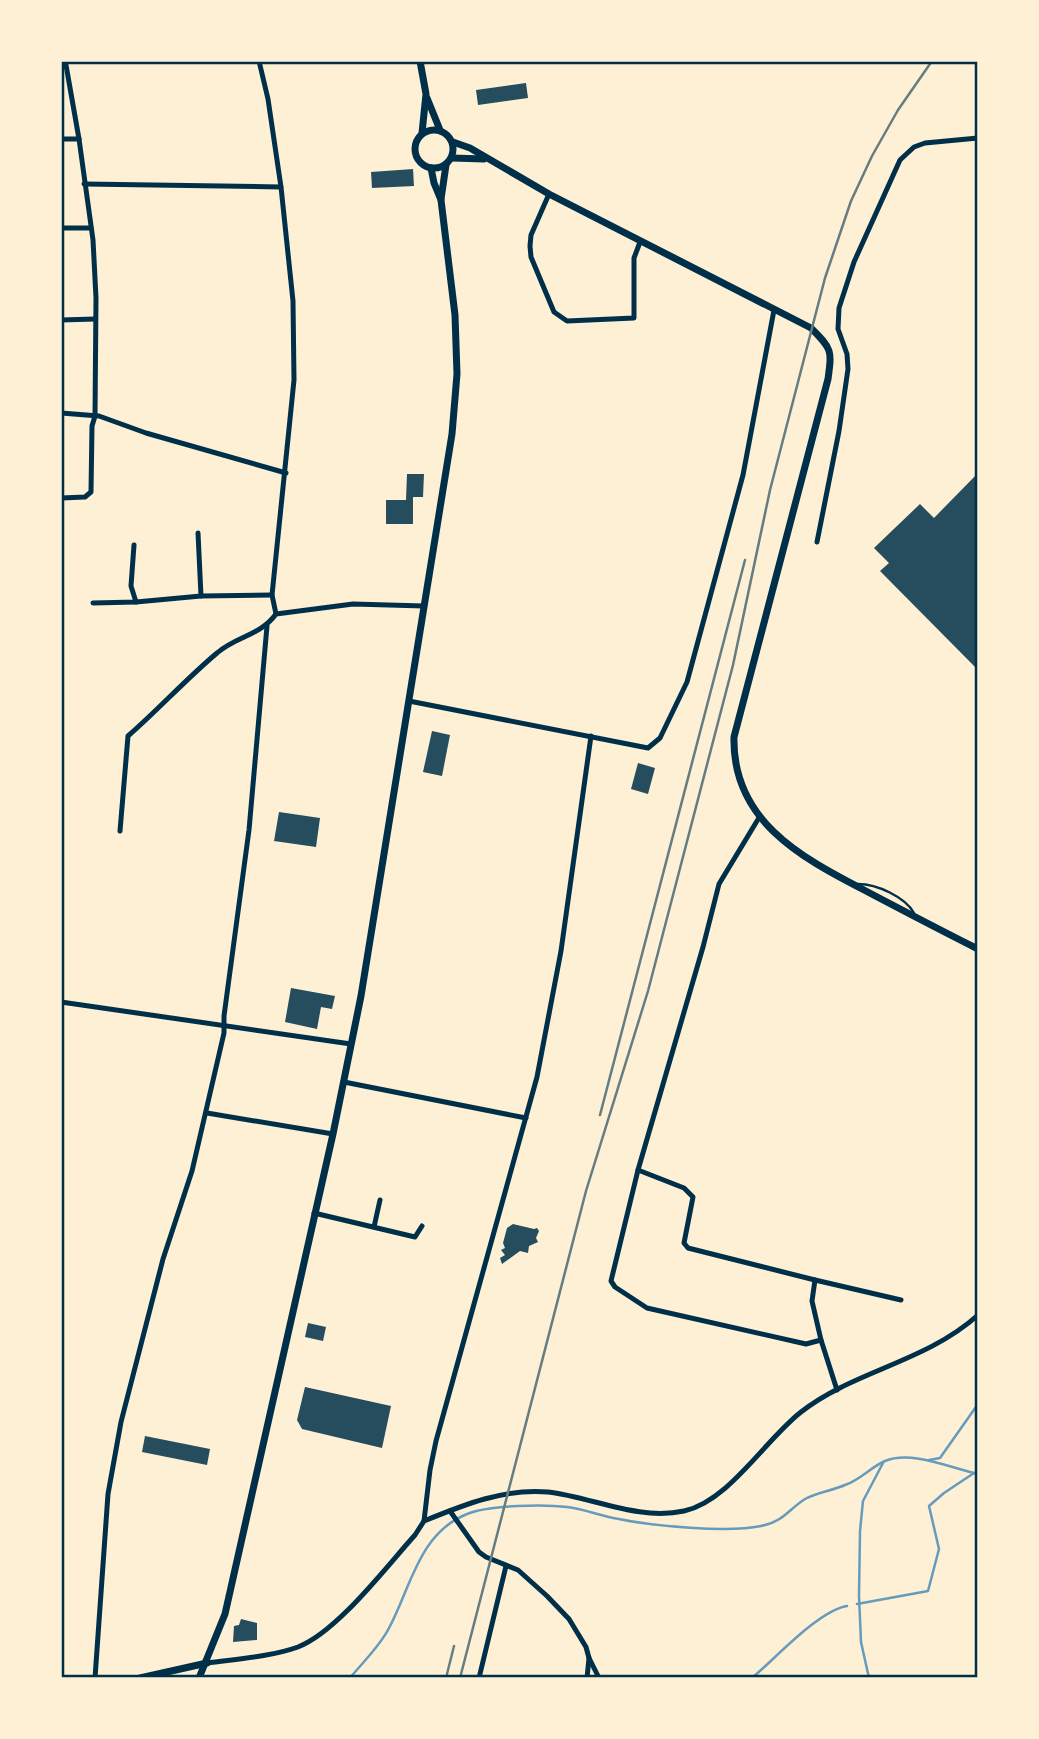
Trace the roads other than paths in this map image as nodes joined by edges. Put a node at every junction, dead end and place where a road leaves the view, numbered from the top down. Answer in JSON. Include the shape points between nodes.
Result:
{"nodes":[{"id":1,"x":259,"y":61,"type":"edge"},
{"id":2,"x":421,"y":61,"type":"edge"},
{"id":3,"x":66,"y":65,"type":"dead end"},
{"id":4,"x":426,"y":94,"type":"junction"},
{"id":5,"x":440,"y":130,"type":"junction"},
{"id":6,"x":422,"y":133,"type":"junction"},
{"id":7,"x":978,"y":138,"type":"edge"},
{"id":8,"x":61,"y":139,"type":"edge"},
{"id":9,"x":79,"y":139,"type":"junction"},
{"id":10,"x":453,"y":142,"type":"junction"},
{"id":11,"x":452,"y":158,"type":"junction"},
{"id":12,"x":488,"y":159,"type":"junction"},
{"id":13,"x":446,"y":165,"type":"junction"},
{"id":14,"x":431,"y":168,"type":"junction"},
{"id":15,"x":84,"y":184,"type":"junction"},
{"id":16,"x":281,"y":187,"type":"junction"},
{"id":17,"x":549,"y":194,"type":"junction"},
{"id":18,"x":441,"y":200,"type":"junction"},
{"id":19,"x":61,"y":228,"type":"edge"},
{"id":20,"x":92,"y":228,"type":"junction"},
{"id":21,"x":640,"y":242,"type":"junction"},
{"id":22,"x":774,"y":310,"type":"junction"},
{"id":23,"x":95,"y":318,"type":"junction"},
{"id":24,"x":61,"y":320,"type":"edge"},
{"id":25,"x":61,"y":413,"type":"edge"},
{"id":26,"x":95,"y":416,"type":"junction"},
{"id":27,"x":286,"y":473,"type":"junction"},
{"id":28,"x":61,"y":498,"type":"edge"},
{"id":29,"x":198,"y":533,"type":"dead end"},
{"id":30,"x":817,"y":542,"type":"dead end"},
{"id":31,"x":134,"y":545,"type":"dead end"},
{"id":32,"x":272,"y":595,"type":"junction"},
{"id":33,"x":201,"y":596,"type":"junction"},
{"id":34,"x":136,"y":602,"type":"junction"},
{"id":35,"x":93,"y":603,"type":"dead end"},
{"id":36,"x":424,"y":606,"type":"junction"},
{"id":37,"x":276,"y":614,"type":"junction"},
{"id":38,"x":267,"y":626,"type":"junction"},
{"id":39,"x":410,"y":701,"type":"junction"},
{"id":40,"x":591,"y":736,"type":"junction"},
{"id":41,"x":760,"y":816,"type":"junction"},
{"id":42,"x":120,"y":831,"type":"dead end"},
{"id":43,"x":978,"y":949,"type":"edge"},
{"id":44,"x":61,"y":1002,"type":"edge"},
{"id":45,"x":224,"y":1025,"type":"junction"},
{"id":46,"x":351,"y":1044,"type":"junction"},
{"id":47,"x":344,"y":1082,"type":"junction"},
{"id":48,"x":207,"y":1112,"type":"junction"},
{"id":49,"x":526,"y":1118,"type":"junction"},
{"id":50,"x":333,"y":1134,"type":"junction"},
{"id":51,"x":638,"y":1170,"type":"junction"},
{"id":52,"x":380,"y":1200,"type":"dead end"},
{"id":53,"x":314,"y":1213,"type":"junction"},
{"id":54,"x":422,"y":1226,"type":"dead end"},
{"id":55,"x":374,"y":1227,"type":"junction"},
{"id":56,"x":815,"y":1280,"type":"junction"},
{"id":57,"x":901,"y":1300,"type":"dead end"},
{"id":58,"x":978,"y":1315,"type":"edge"},
{"id":59,"x":821,"y":1340,"type":"junction"},
{"id":60,"x":837,"y":1390,"type":"junction"},
{"id":61,"x":450,"y":1511,"type":"junction"},
{"id":62,"x":424,"y":1521,"type":"junction"},
{"id":63,"x":506,"y":1566,"type":"junction"},
{"id":64,"x":589,"y":1658,"type":"junction"},
{"id":65,"x":207,"y":1663,"type":"junction"},
{"id":66,"x":95,"y":1678,"type":"edge"},
{"id":67,"x":140,"y":1678,"type":"edge"},
{"id":68,"x":199,"y":1678,"type":"edge"},
{"id":69,"x":479,"y":1678,"type":"edge"},
{"id":70,"x":587,"y":1678,"type":"edge"},
{"id":71,"x":599,"y":1678,"type":"edge"}],
"edges":[{"from":1,"to":16,"type":"street"},
{"from":2,"to":4,"type":"street"},
{"from":3,"to":9,"type":"street"},
{"from":4,"to":5,"type":"street"},
{"from":4,"to":6,"type":"street"},
{"from":5,"to":6,"type":"street"},
{"from":5,"to":10,"type":"street"},
{"from":6,"to":14,"type":"street","via":[[415,144],[416,157]]},
{"from":7,"to":30,"type":"street","via":[[925,143],[900,160],[854,262],[839,308],[838,328],[848,354],[848,369]]},
{"from":8,"to":9,"type":"street"},
{"from":9,"to":15,"type":"street"},
{"from":10,"to":11,"type":"street"},
{"from":10,"to":12,"type":"street"},
{"from":11,"to":12,"type":"street"},
{"from":11,"to":13,"type":"street"},
{"from":12,"to":17,"type":"street"},
{"from":13,"to":14,"type":"street"},
{"from":13,"to":18,"type":"street"},
{"from":14,"to":18,"type":"street"},
{"from":15,"to":16,"type":"street"},
{"from":15,"to":20,"type":"street"},
{"from":16,"to":27,"type":"street","via":[[293,301],[294,380]]},
{"from":17,"to":21,"type":"street"},
{"from":17,"to":21,"type":"street","via":[[531,235],[531,257],[560,318],[634,318],[634,258]]},
{"from":18,"to":36,"type":"street","via":[[453,286],[457,374]]},
{"from":19,"to":20,"type":"street"},
{"from":20,"to":23,"type":"street"},
{"from":21,"to":22,"type":"street"},
{"from":22,"to":40,"type":"street","via":[[743,475],[687,682],[660,738],[648,748]]},
{"from":22,"to":41,"type":"street","via":[[811,328],[827,345],[830,362],[734,737],[740,780]]},
{"from":23,"to":24,"type":"street"},
{"from":23,"to":26,"type":"street"},
{"from":25,"to":26,"type":"street"},
{"from":26,"to":27,"type":"street"},
{"from":26,"to":28,"type":"street","via":[[91,492],[85,497]]},
{"from":27,"to":32,"type":"street"},
{"from":29,"to":33,"type":"street"},
{"from":31,"to":34,"type":"street","via":[[131,586]]},
{"from":32,"to":33,"type":"street"},
{"from":32,"to":37,"type":"street"},
{"from":33,"to":34,"type":"street"},
{"from":34,"to":35,"type":"street"},
{"from":36,"to":37,"type":"street","via":[[353,604]]},
{"from":36,"to":39,"type":"street"},
{"from":37,"to":38,"type":"street"},
{"from":38,"to":42,"type":"street","via":[[216,653],[128,736]]},
{"from":38,"to":45,"type":"street","via":[[249,830]]},
{"from":39,"to":40,"type":"street"},
{"from":39,"to":46,"type":"street"},
{"from":40,"to":49,"type":"street","via":[[561,951]]},
{"from":41,"to":43,"type":"street","via":[[788,847]]},
{"from":41,"to":51,"type":"street","via":[[719,884]]},
{"from":44,"to":45,"type":"street"},
{"from":45,"to":46,"type":"street"},
{"from":45,"to":48,"type":"street"},
{"from":46,"to":47,"type":"street"},
{"from":47,"to":49,"type":"street"},
{"from":47,"to":50,"type":"street"},
{"from":48,"to":50,"type":"street"},
{"from":48,"to":66,"type":"street","via":[[121,1422],[108,1494]]},
{"from":49,"to":62,"type":"street","via":[[436,1441]]},
{"from":50,"to":53,"type":"street"},
{"from":51,"to":56,"type":"street","via":[[684,1188],[693,1197],[684,1243],[688,1248]]},
{"from":51,"to":59,"type":"street","via":[[611,1280],[615,1287],[647,1308],[806,1344]]},
{"from":52,"to":55,"type":"street"},
{"from":53,"to":55,"type":"street"},
{"from":53,"to":65,"type":"street","via":[[228,1602]]},
{"from":54,"to":55,"type":"street","via":[[415,1237]]},
{"from":56,"to":57,"type":"street"},
{"from":56,"to":59,"type":"street","via":[[812,1301]]},
{"from":58,"to":60,"type":"street","via":[[939,1344]]},
{"from":59,"to":60,"type":"street"},
{"from":60,"to":61,"type":"street","via":[[801,1412],[705,1504],[683,1511],[634,1511],[549,1492],[502,1494]]},
{"from":61,"to":62,"type":"street"},
{"from":61,"to":63,"type":"street","via":[[479,1552]]},
{"from":62,"to":65,"type":"street","via":[[340,1617],[314,1639],[278,1652]]},
{"from":63,"to":64,"type":"street","via":[[518,1570],[569,1619]]},
{"from":63,"to":69,"type":"street"},
{"from":64,"to":70,"type":"street"},
{"from":64,"to":71,"type":"street"},
{"from":65,"to":67,"type":"street"},
{"from":65,"to":68,"type":"street"}]}
